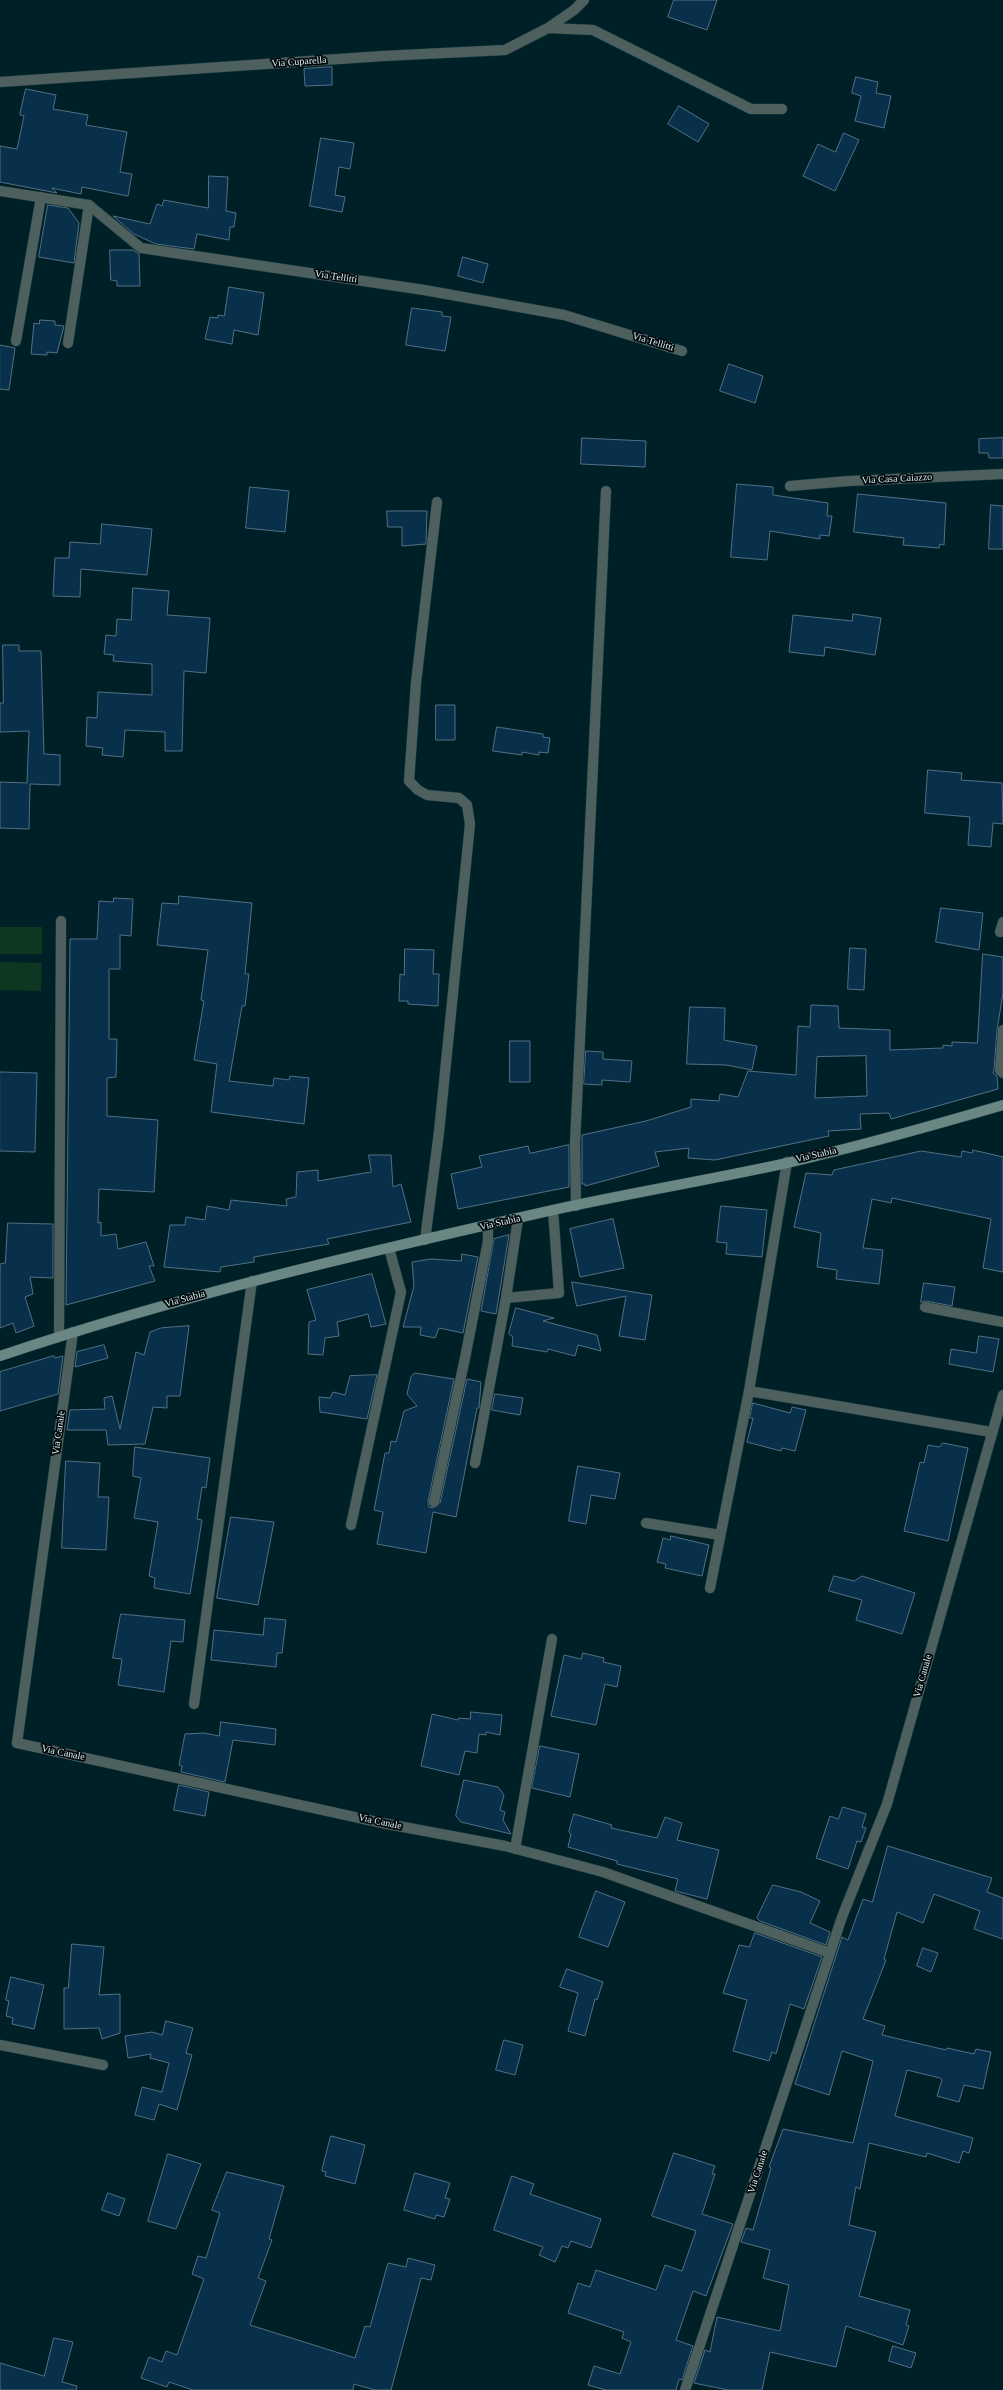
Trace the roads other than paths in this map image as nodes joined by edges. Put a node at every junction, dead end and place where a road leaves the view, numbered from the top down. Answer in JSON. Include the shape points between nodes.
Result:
{"nodes":[{"id":1,"x":584,"y":0,"type":"edge"},
{"id":2,"x":548,"y":28,"type":"junction"},
{"id":3,"x":0,"y":82,"type":"edge"},
{"id":4,"x":782,"y":109,"type":"dead end"},
{"id":5,"x":0,"y":191,"type":"edge"},
{"id":6,"x":42,"y":197,"type":"junction"},
{"id":7,"x":89,"y":205,"type":"junction"},
{"id":8,"x":16,"y":341,"type":"dead end"},
{"id":9,"x":68,"y":343,"type":"dead end"},
{"id":10,"x":682,"y":351,"type":"dead end"},
{"id":11,"x":1003,"y":474,"type":"edge"},
{"id":12,"x":790,"y":486,"type":"dead end"},
{"id":13,"x":606,"y":491,"type":"dead end"},
{"id":14,"x":437,"y":502,"type":"dead end"},
{"id":15,"x":61,"y":921,"type":"dead end"},
{"id":16,"x":1003,"y":922,"type":"edge"},
{"id":17,"x":1000,"y":932,"type":"dead end"},
{"id":18,"x":1003,"y":1030,"type":"edge"},
{"id":19,"x":1003,"y":1073,"type":"edge"},
{"id":20,"x":1003,"y":1105,"type":"edge"},
{"id":21,"x":787,"y":1162,"type":"junction"},
{"id":22,"x":576,"y":1206,"type":"junction"},
{"id":23,"x":553,"y":1210,"type":"junction"},
{"id":24,"x":518,"y":1219,"type":"junction"},
{"id":25,"x":488,"y":1225,"type":"junction"},
{"id":26,"x":425,"y":1240,"type":"junction"},
{"id":27,"x":390,"y":1248,"type":"junction"},
{"id":28,"x":252,"y":1281,"type":"junction"},
{"id":29,"x":506,"y":1298,"type":"junction"},
{"id":30,"x":925,"y":1306,"type":"dead end"},
{"id":31,"x":1003,"y":1322,"type":"edge"},
{"id":32,"x":73,"y":1332,"type":"junction"},
{"id":33,"x":59,"y":1336,"type":"junction"},
{"id":34,"x":0,"y":1356,"type":"edge"},
{"id":35,"x":749,"y":1391,"type":"junction"},
{"id":36,"x":1003,"y":1395,"type":"edge"},
{"id":37,"x":991,"y":1432,"type":"junction"},
{"id":38,"x":475,"y":1463,"type":"dead end"},
{"id":39,"x":434,"y":1502,"type":"dead end"},
{"id":40,"x":646,"y":1523,"type":"dead end"},
{"id":41,"x":352,"y":1525,"type":"dead end"},
{"id":42,"x":720,"y":1535,"type":"junction"},
{"id":43,"x":710,"y":1588,"type":"dead end"},
{"id":44,"x":552,"y":1640,"type":"dead end"},
{"id":45,"x":194,"y":1704,"type":"dead end"},
{"id":46,"x":515,"y":1849,"type":"junction"},
{"id":47,"x":830,"y":1953,"type":"junction"},
{"id":48,"x":0,"y":2044,"type":"edge"},
{"id":49,"x":103,"y":2065,"type":"dead end"},
{"id":50,"x":685,"y":2390,"type":"edge"}],
"edges":[{"from":1,"to":2,"type":"street","name":"Via Cuparella"},
{"from":2,"to":3,"type":"street","name":"Via Cuparella","via":[[505,50]]},
{"from":2,"to":4,"type":"street","via":[[593,30],[751,109]]},
{"from":5,"to":6,"type":"street","name":"Via Tellitti"},
{"from":6,"to":7,"type":"street","name":"Via Tellitti"},
{"from":6,"to":8,"type":"street"},
{"from":7,"to":9,"type":"street"},
{"from":7,"to":10,"type":"street","name":"Via Tellitti","via":[[141,248],[424,290],[564,315]]},
{"from":11,"to":12,"type":"street","name":"Via Casa Caiazzo"},
{"from":13,"to":22,"type":"street","via":[[575,1143]]},
{"from":14,"to":26,"type":"street","via":[[416,683],[409,780],[427,795],[459,798],[467,805],[470,824],[439,1132]]},
{"from":15,"to":33,"type":"street"},
{"from":16,"to":17,"type":"street"},
{"from":18,"to":19,"type":"street","via":[[999,1064]]},
{"from":20,"to":21,"type":"main road","name":"Via Stabia","via":[[896,1136]]},
{"from":21,"to":22,"type":"main road","name":"Via Stabia"},
{"from":21,"to":35,"type":"street"},
{"from":22,"to":23,"type":"main road","name":"Via Stabia"},
{"from":23,"to":24,"type":"main road","name":"Via Stabia"},
{"from":23,"to":29,"type":"street","via":[[559,1293]]},
{"from":24,"to":25,"type":"main road","name":"Via Stabia"},
{"from":24,"to":29,"type":"street"},
{"from":25,"to":26,"type":"main road","name":"Via Stabia"},
{"from":25,"to":39,"type":"street","via":[[488,1241]]},
{"from":26,"to":27,"type":"main road","name":"Via Stabia"},
{"from":27,"to":28,"type":"main road","name":"Via Stabia"},
{"from":27,"to":41,"type":"street","via":[[401,1292]]},
{"from":28,"to":32,"type":"main road","name":"Via Stabia"},
{"from":28,"to":45,"type":"street"},
{"from":29,"to":38,"type":"street"},
{"from":30,"to":31,"type":"street"},
{"from":32,"to":33,"type":"main road","name":"Via Stabia"},
{"from":32,"to":46,"type":"street","name":"Via Canale","via":[[17,1743],[382,1823]]},
{"from":33,"to":34,"type":"main road","name":"Via Stabia"},
{"from":35,"to":37,"type":"street"},
{"from":35,"to":42,"type":"street"},
{"from":36,"to":37,"type":"street","name":"Via Canale"},
{"from":37,"to":47,"type":"street","name":"Via Canale","via":[[887,1804]]},
{"from":40,"to":42,"type":"street"},
{"from":42,"to":43,"type":"street"},
{"from":44,"to":46,"type":"street"},
{"from":46,"to":47,"type":"street","name":"Via Canale","via":[[603,1872]]},
{"from":47,"to":50,"type":"street","name":"Via Canale"},
{"from":48,"to":49,"type":"street"}]}
